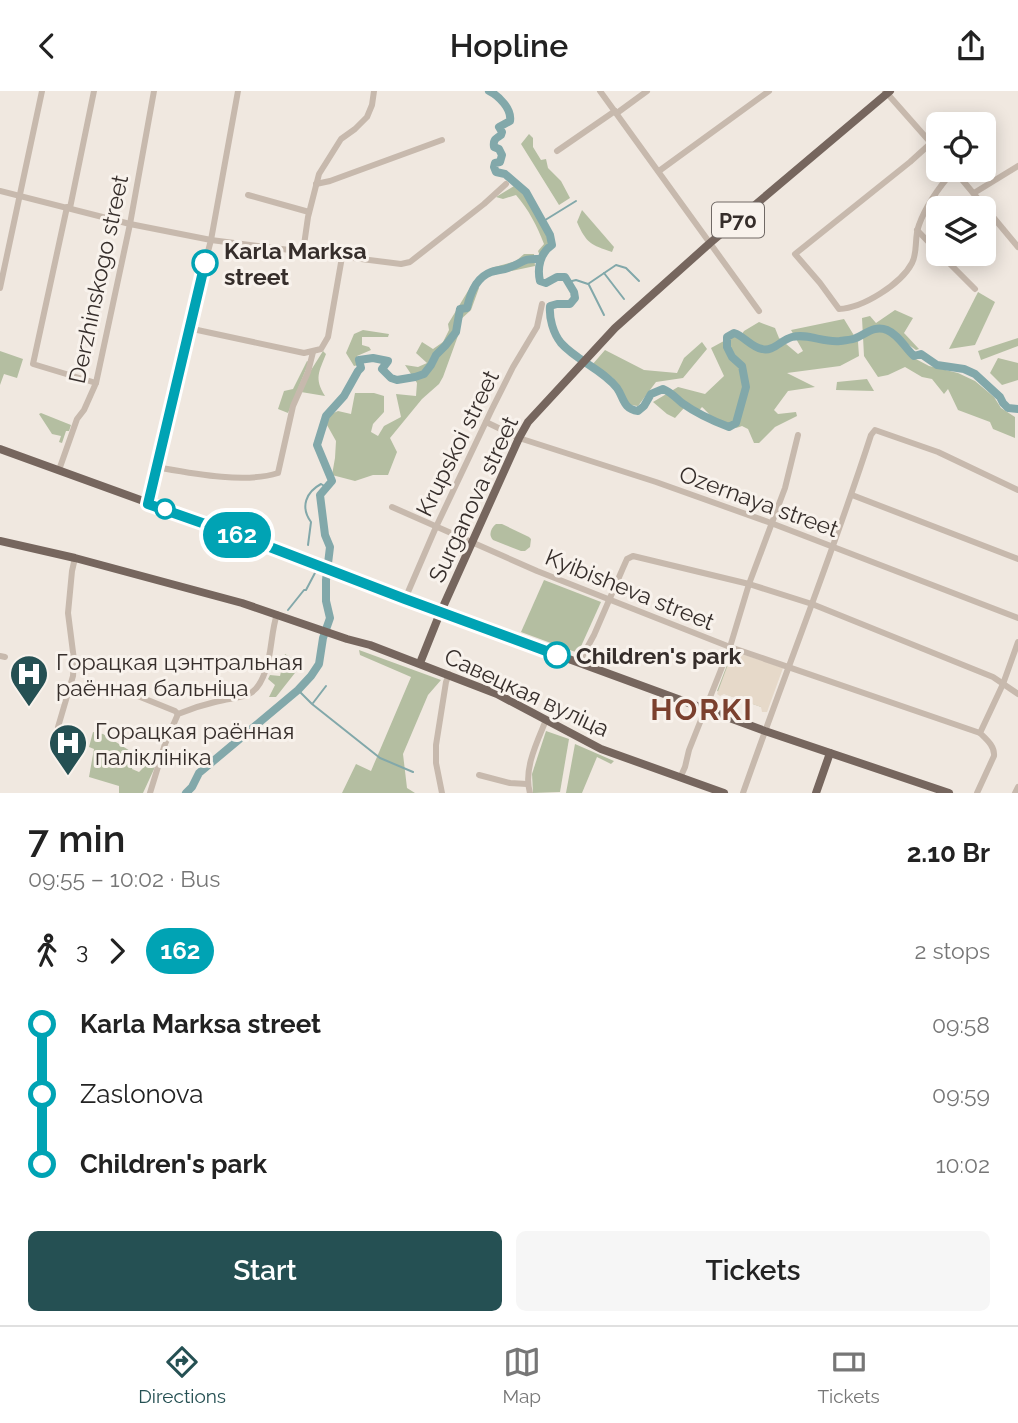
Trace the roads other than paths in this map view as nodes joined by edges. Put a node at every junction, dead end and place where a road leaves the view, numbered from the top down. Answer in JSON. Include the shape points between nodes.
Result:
{"nodes":[{"id":1,"x":42,"y":91,"type":"edge"},
{"id":2,"x":94,"y":91,"type":"edge"},
{"id":3,"x":155,"y":91,"type":"edge"},
{"id":4,"x":238,"y":91,"type":"edge"},
{"id":5,"x":374,"y":91,"type":"edge"},
{"id":6,"x":600,"y":91,"type":"edge"},
{"id":7,"x":647,"y":91,"type":"edge"},
{"id":8,"x":769,"y":91,"type":"edge"},
{"id":9,"x":888,"y":92,"type":"edge"},
{"id":10,"x":616,"y":112,"type":"junction"},
{"id":11,"x":926,"y":137,"type":"edge"},
{"id":12,"x":442,"y":140,"type":"dead end"},
{"id":13,"x":926,"y":148,"type":"edge"},
{"id":14,"x":557,"y":151,"type":"dead end"},
{"id":15,"x":1018,"y":166,"type":"edge"},
{"id":16,"x":659,"y":171,"type":"junction"},
{"id":17,"x":943,"y":182,"type":"edge"},
{"id":18,"x":964,"y":182,"type":"edge"},
{"id":19,"x":316,"y":184,"type":"junction"},
{"id":20,"x":506,"y":184,"type":"dead end"},
{"id":21,"x":0,"y":191,"type":"edge"},
{"id":22,"x":974,"y":193,"type":"junction"},
{"id":23,"x":248,"y":194,"type":"dead end"},
{"id":24,"x":20,"y":196,"type":"junction"},
{"id":25,"x":68,"y":208,"type":"junction"},
{"id":26,"x":309,"y":212,"type":"junction"},
{"id":27,"x":130,"y":224,"type":"junction"},
{"id":28,"x":918,"y":230,"type":"junction"},
{"id":29,"x":926,"y":239,"type":"edge"},
{"id":30,"x":211,"y":240,"type":"junction"},
{"id":31,"x":710,"y":243,"type":"junction"},
{"id":32,"x":1018,"y":247,"type":"edge"},
{"id":33,"x":303,"y":252,"type":"junction"},
{"id":34,"x":342,"y":257,"type":"junction"},
{"id":35,"x":952,"y":266,"type":"edge"},
{"id":36,"x":0,"y":288,"type":"edge"},
{"id":37,"x":975,"y":289,"type":"dead end"},
{"id":38,"x":542,"y":304,"type":"dead end"},
{"id":39,"x":760,"y":311,"type":"dead end"},
{"id":40,"x":188,"y":328,"type":"junction"},
{"id":41,"x":313,"y":352,"type":"junction"},
{"id":42,"x":96,"y":383,"type":"junction"},
{"id":43,"x":486,"y":422,"type":"junction"},
{"id":44,"x":798,"y":435,"type":"dead end"},
{"id":45,"x":519,"y":438,"type":"junction"},
{"id":46,"x":0,"y":449,"type":"edge"},
{"id":47,"x":156,"y":467,"type":"junction"},
{"id":48,"x":59,"y":470,"type":"junction"},
{"id":49,"x":1018,"y":490,"type":"edge"},
{"id":50,"x":852,"y":495,"type":"junction"},
{"id":51,"x":148,"y":504,"type":"junction"},
{"id":52,"x":392,"y":507,"type":"dead end"},
{"id":53,"x":771,"y":523,"type":"junction"},
{"id":54,"x":436,"y":527,"type":"junction"},
{"id":55,"x":0,"y":541,"type":"edge"},
{"id":56,"x":472,"y":543,"type":"junction"},
{"id":57,"x":834,"y":546,"type":"junction"},
{"id":58,"x":75,"y":558,"type":"junction"},
{"id":59,"x":1018,"y":559,"type":"edge"},
{"id":60,"x":749,"y":584,"type":"junction"},
{"id":61,"x":405,"y":599,"type":"junction"},
{"id":62,"x":609,"y":599,"type":"junction"},
{"id":63,"x":812,"y":604,"type":"junction"},
{"id":64,"x":441,"y":613,"type":"junction"},
{"id":65,"x":277,"y":614,"type":"junction"},
{"id":66,"x":1018,"y":618,"type":"edge"},
{"id":67,"x":1018,"y":642,"type":"edge"},
{"id":68,"x":730,"y":647,"type":"junction"},
{"id":69,"x":582,"y":657,"type":"dead end"},
{"id":70,"x":420,"y":663,"type":"junction"},
{"id":71,"x":788,"y":667,"type":"junction"},
{"id":72,"x":449,"y":674,"type":"junction"},
{"id":73,"x":1003,"y":684,"type":"junction"},
{"id":74,"x":118,"y":688,"type":"dead end"},
{"id":75,"x":1018,"y":694,"type":"edge"},
{"id":76,"x":706,"y":709,"type":"junction"},
{"id":77,"x":177,"y":714,"type":"junction"},
{"id":78,"x":546,"y":720,"type":"junction"},
{"id":79,"x":58,"y":727,"type":"dead end"},
{"id":80,"x":765,"y":731,"type":"junction"},
{"id":81,"x":980,"y":733,"type":"junction"},
{"id":82,"x":830,"y":754,"type":"junction"},
{"id":83,"x":480,"y":775,"type":"dead end"},
{"id":84,"x":680,"y":778,"type":"junction"},
{"id":85,"x":527,"y":784,"type":"junction"},
{"id":86,"x":1018,"y":787,"type":"edge"},
{"id":87,"x":150,"y":793,"type":"edge"},
{"id":88,"x":442,"y":793,"type":"edge"},
{"id":89,"x":530,"y":793,"type":"edge"},
{"id":90,"x":724,"y":793,"type":"edge"},
{"id":91,"x":743,"y":793,"type":"edge"},
{"id":92,"x":816,"y":793,"type":"edge"},
{"id":93,"x":949,"y":793,"type":"edge"},
{"id":94,"x":977,"y":793,"type":"edge"},
{"id":95,"x":1015,"y":793,"type":"edge"}],
"edges":[{"from":1,"to":24,"type":"street"},
{"from":2,"to":25,"type":"street"},
{"from":3,"to":27,"type":"street","name":"Derzhinskogo street"},
{"from":4,"to":30,"type":"street"},
{"from":5,"to":19,"type":"street","via":[[368,117],[341,139]]},
{"from":6,"to":10,"type":"street"},
{"from":7,"to":10,"type":"street"},
{"from":8,"to":16,"type":"street"},
{"from":9,"to":11,"type":"street"},
{"from":9,"to":31,"type":"main road","number":"Р70"},
{"from":10,"to":14,"type":"street"},
{"from":10,"to":16,"type":"street"},
{"from":12,"to":19,"type":"street"},
{"from":13,"to":28,"type":"street","via":[[796,254],[839,309],[846,308],[874,297],[905,272],[912,264]]},
{"from":15,"to":22,"type":"street"},
{"from":16,"to":31,"type":"street"},
{"from":17,"to":28,"type":"street"},
{"from":18,"to":22,"type":"street"},
{"from":19,"to":26,"type":"street"},
{"from":20,"to":34,"type":"street","via":[[410,261],[401,264]]},
{"from":21,"to":24,"type":"street"},
{"from":22,"to":32,"type":"street"},
{"from":23,"to":26,"type":"street"},
{"from":24,"to":25,"type":"street"},
{"from":24,"to":36,"type":"street"},
{"from":25,"to":27,"type":"street"},
{"from":25,"to":42,"type":"street","via":[[33,364]]},
{"from":26,"to":33,"type":"street"},
{"from":27,"to":30,"type":"street"},
{"from":27,"to":42,"type":"street","name":"Derzhinskogo street"},
{"from":28,"to":29,"type":"street"},
{"from":30,"to":33,"type":"street"},
{"from":30,"to":40,"type":"street"},
{"from":31,"to":39,"type":"street"},
{"from":31,"to":45,"type":"main road","name":"Surganova street","number":"Р70","via":[[615,328],[528,422]]},
{"from":33,"to":34,"type":"street"},
{"from":34,"to":41,"type":"street","via":[[328,337],[321,349]]},
{"from":35,"to":37,"type":"street"},
{"from":38,"to":43,"type":"street","name":"Krupskoi street","via":[[537,327]]},
{"from":40,"to":41,"type":"street"},
{"from":40,"to":47,"type":"street"},
{"from":41,"to":47,"type":"street","via":[[293,406],[278,473],[234,477]]},
{"from":42,"to":48,"type":"street","name":"Derzhinskogo street"},
{"from":43,"to":45,"type":"street","name":"Ozernaya street"},
{"from":43,"to":54,"type":"street","name":"Krupskoi street"},
{"from":44,"to":53,"type":"street"},
{"from":45,"to":53,"type":"street","name":"Ozernaya street"},
{"from":45,"to":56,"type":"main road","name":"Surganova street","number":"Р70"},
{"from":46,"to":48,"type":"main road"},
{"from":47,"to":51,"type":"street"},
{"from":48,"to":51,"type":"main road"},
{"from":49,"to":50,"type":"street","via":[[938,452],[876,430]]},
{"from":50,"to":57,"type":"street"},
{"from":50,"to":59,"type":"street"},
{"from":51,"to":61,"type":"main road"},
{"from":52,"to":54,"type":"street","name":"Kyibisheva street"},
{"from":53,"to":57,"type":"street","name":"Ozernaya street"},
{"from":53,"to":60,"type":"street"},
{"from":54,"to":56,"type":"street","name":"Kyibisheva street"},
{"from":54,"to":61,"type":"street","name":"Krupskoi street"},
{"from":55,"to":58,"type":"main road","name":"Савецкая вуліца"},
{"from":56,"to":62,"type":"street","name":"Kyibisheva street"},
{"from":56,"to":64,"type":"main road","name":"Surganova street","number":"Р70"},
{"from":57,"to":63,"type":"street"},
{"from":57,"to":66,"type":"street","name":"Ozernaya street"},
{"from":58,"to":65,"type":"main road","name":"Савецкая вуліца"},
{"from":58,"to":79,"type":"street","via":[[68,613],[73,676]]},
{"from":60,"to":62,"type":"street","via":[[633,556],[627,559]]},
{"from":60,"to":63,"type":"street"},
{"from":60,"to":68,"type":"street"},
{"from":61,"to":64,"type":"main road"},
{"from":62,"to":68,"type":"street","name":"Kyibisheva street"},
{"from":62,"to":69,"type":"street"},
{"from":63,"to":71,"type":"street"},
{"from":63,"to":73,"type":"street"},
{"from":64,"to":70,"type":"main road","name":"Surganova street"},
{"from":64,"to":76,"type":"main road"},
{"from":65,"to":70,"type":"main road","name":"Савецкая вуліца"},
{"from":65,"to":77,"type":"street","via":[[259,686],[240,698]]},
{"from":67,"to":73,"type":"street"},
{"from":68,"to":71,"type":"street","name":"Kyibisheva street"},
{"from":68,"to":76,"type":"street"},
{"from":70,"to":72,"type":"main road","name":"Савецкая вуліца"},
{"from":71,"to":80,"type":"street"},
{"from":71,"to":81,"type":"street","name":"Kyibisheva street"},
{"from":72,"to":78,"type":"main road","name":"Савецкая вуліца"},
{"from":72,"to":88,"type":"street","via":[[436,745]]},
{"from":73,"to":75,"type":"street"},
{"from":73,"to":81,"type":"street"},
{"from":74,"to":77,"type":"street"},
{"from":76,"to":80,"type":"main road"},
{"from":76,"to":84,"type":"street"},
{"from":77,"to":87,"type":"street"},
{"from":78,"to":84,"type":"main road","name":"Савецкая вуліца","via":[[601,749]]},
{"from":78,"to":85,"type":"street"},
{"from":80,"to":82,"type":"main road"},
{"from":80,"to":91,"type":"street"},
{"from":81,"to":94,"type":"street","via":[[995,752]]},
{"from":82,"to":92,"type":"main road"},
{"from":82,"to":93,"type":"main road"},
{"from":83,"to":85,"type":"street"},
{"from":84,"to":90,"type":"main road","name":"Савецкая вуліца"},
{"from":85,"to":89,"type":"street"},
{"from":86,"to":95,"type":"street"}]}
